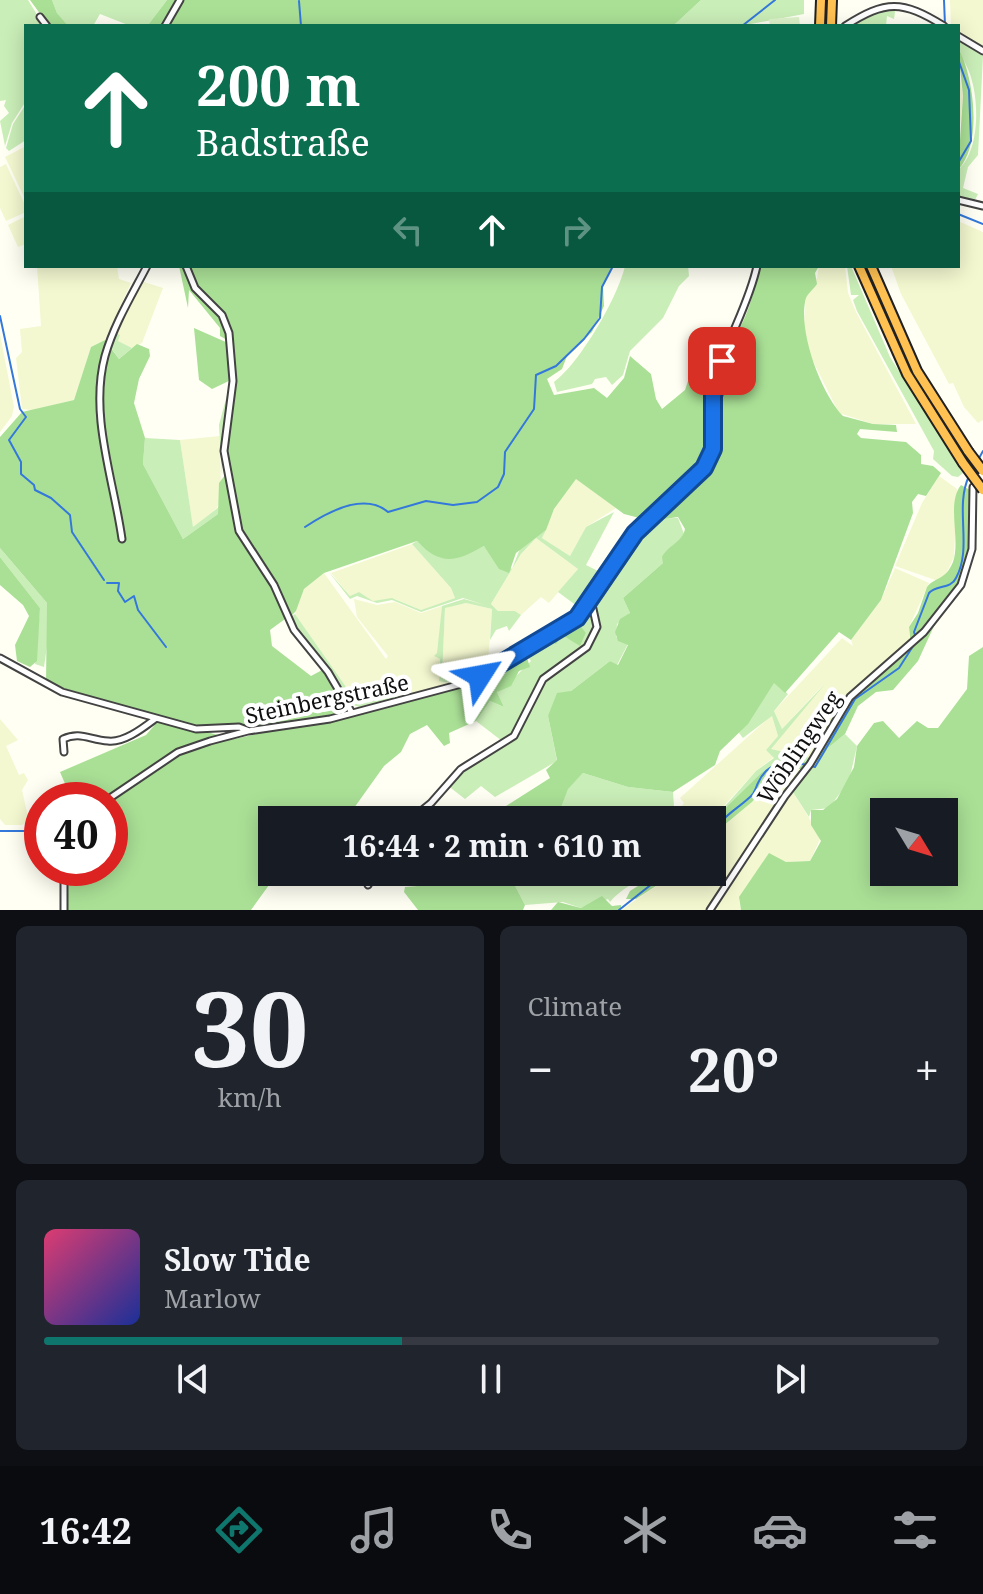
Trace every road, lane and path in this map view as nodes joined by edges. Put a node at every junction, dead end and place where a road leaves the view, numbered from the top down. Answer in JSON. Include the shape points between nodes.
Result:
{"nodes":[{"id":1,"x":180,"y":0,"type":"edge"},
{"id":2,"x":821,"y":0,"type":"edge"},
{"id":3,"x":832,"y":0,"type":"edge"},
{"id":4,"x":40,"y":17,"type":"dead end"},
{"id":5,"x":831,"y":22,"type":"edge"},
{"id":6,"x":45,"y":24,"type":"edge"},
{"id":7,"x":166,"y":24,"type":"edge"},
{"id":8,"x":820,"y":24,"type":"edge"},
{"id":9,"x":848,"y":24,"type":"edge"},
{"id":10,"x":941,"y":24,"type":"edge"},
{"id":11,"x":960,"y":37,"type":"edge"},
{"id":12,"x":983,"y":51,"type":"edge"},
{"id":13,"x":960,"y":200,"type":"edge"},
{"id":14,"x":983,"y":206,"type":"edge"},
{"id":15,"x":146,"y":268,"type":"edge"},
{"id":16,"x":187,"y":268,"type":"edge"},
{"id":17,"x":756,"y":268,"type":"edge"},
{"id":18,"x":860,"y":268,"type":"edge"},
{"id":19,"x":872,"y":268,"type":"edge"},
{"id":20,"x":983,"y":471,"type":"edge"},
{"id":21,"x":973,"y":487,"type":"dead end"},
{"id":22,"x":983,"y":490,"type":"edge"},
{"id":23,"x":122,"y":539,"type":"dead end"},
{"id":24,"x":591,"y":599,"type":"junction"},
{"id":25,"x":0,"y":658,"type":"edge"},
{"id":26,"x":352,"y":713,"type":"junction"},
{"id":27,"x":156,"y":718,"type":"junction"},
{"id":28,"x":248,"y":731,"type":"junction"},
{"id":29,"x":64,"y":752,"type":"dead end"},
{"id":30,"x":128,"y":786,"type":"edge"},
{"id":31,"x":428,"y":806,"type":"edge"},
{"id":32,"x":64,"y":886,"type":"edge"},
{"id":33,"x":64,"y":910,"type":"edge"},
{"id":34,"x":710,"y":910,"type":"edge"}],
"edges":[{"from":1,"to":7,"type":"street"},
{"from":2,"to":8,"type":"highway"},
{"from":3,"to":5,"type":"highway"},
{"from":4,"to":6,"type":"street"},
{"from":9,"to":10,"type":"street","via":[[890,1],[908,4]]},
{"from":11,"to":12,"type":"street"},
{"from":13,"to":14,"type":"street"},
{"from":15,"to":23,"type":"street","via":[[104,359],[106,457]]},
{"from":16,"to":26,"type":"street","via":[[195,288],[222,315],[229,333],[233,381],[225,457],[241,537],[274,585],[294,630]]},
{"from":17,"to":24,"type":"street","name":"Steinbergstraße","via":[[715,385],[708,461],[635,533]]},
{"from":18,"to":22,"type":"highway","bridge":true,"via":[[907,374]]},
{"from":19,"to":20,"type":"highway","bridge":true,"via":[[917,371]]},
{"from":21,"to":34,"type":"street","name":"Wöblingweg","via":[[969,569],[951,599],[919,636],[850,697]]},
{"from":24,"to":26,"type":"street","name":"Steinbergstraße","via":[[570,623],[469,682]]},
{"from":24,"to":31,"type":"street","via":[[597,627],[587,647],[543,679],[514,736],[461,769]]},
{"from":25,"to":27,"type":"street","via":[[57,691]]},
{"from":26,"to":28,"type":"street","name":"Steinbergstraße"},
{"from":27,"to":28,"type":"street","via":[[196,729]]},
{"from":27,"to":29,"type":"street","via":[[120,740],[74,734],[63,739]]},
{"from":28,"to":30,"type":"street","name":"Steinbergstraße","via":[[178,752]]},
{"from":32,"to":33,"type":"street"}]}
